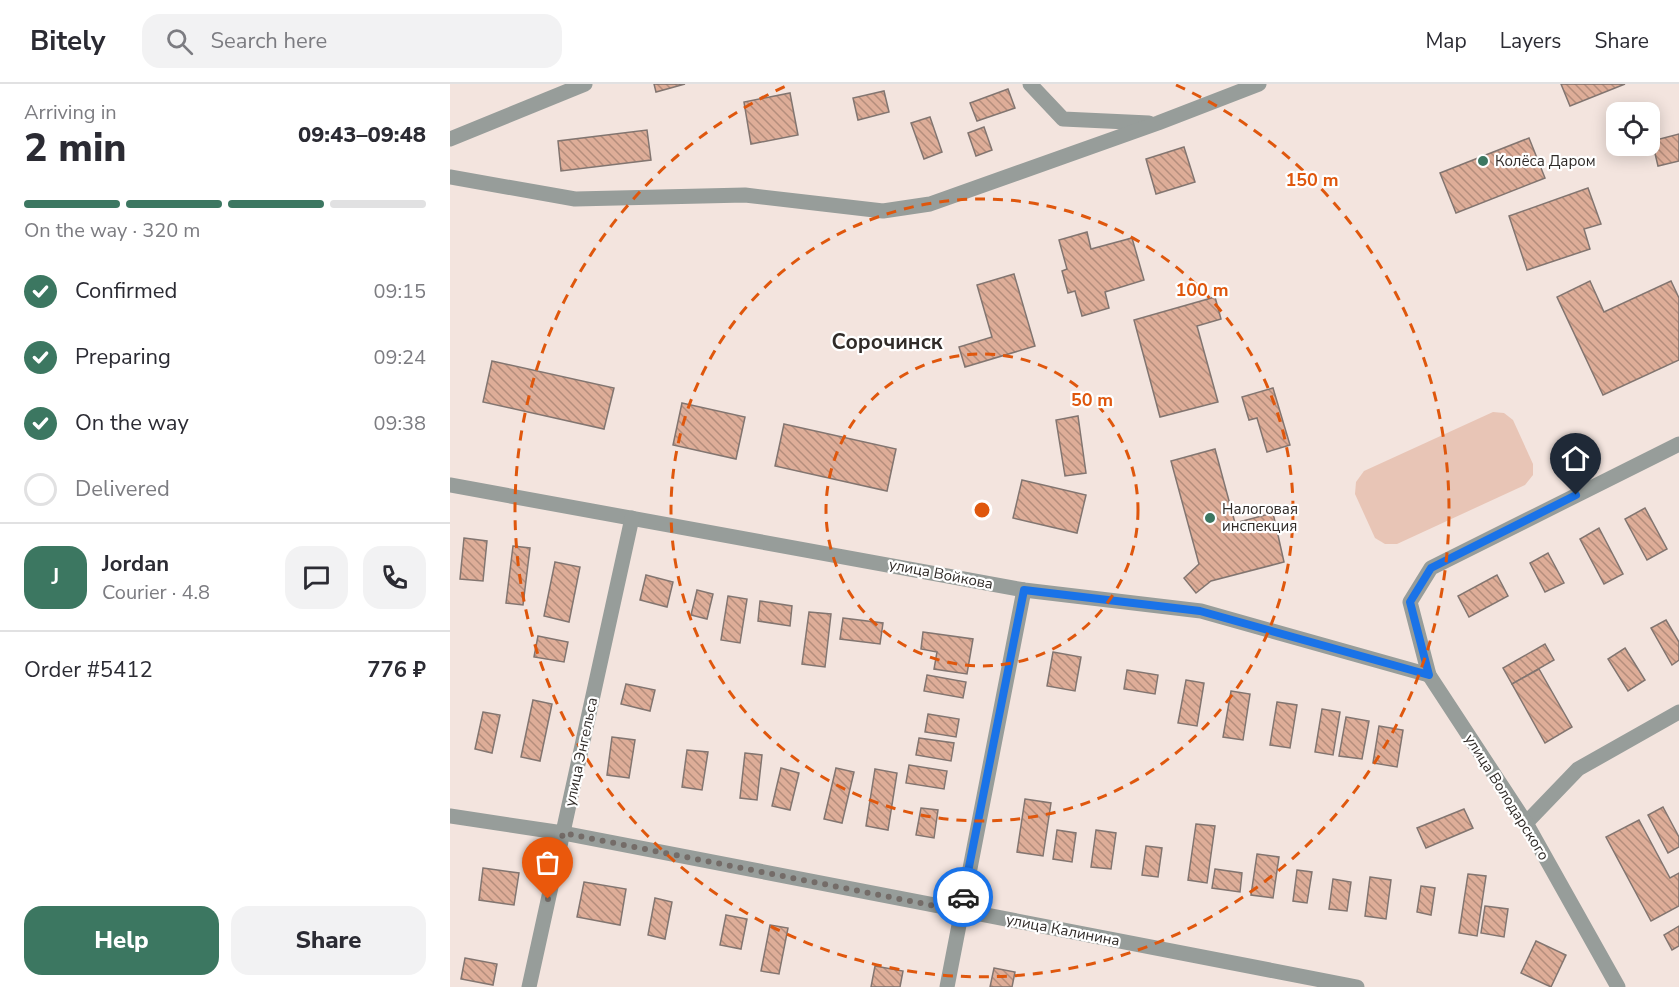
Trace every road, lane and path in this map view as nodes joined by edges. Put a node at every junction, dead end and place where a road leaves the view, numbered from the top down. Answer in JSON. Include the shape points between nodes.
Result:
{"nodes":[{"id":1,"x":585,"y":84,"type":"edge"},
{"id":2,"x":1030,"y":84,"type":"edge"},
{"id":3,"x":1259,"y":84,"type":"edge"},
{"id":4,"x":1158,"y":123,"type":"junction"},
{"id":5,"x":450,"y":139,"type":"edge"},
{"id":6,"x":450,"y":177,"type":"edge"},
{"id":7,"x":1679,"y":444,"type":"edge"},
{"id":8,"x":450,"y":485,"type":"edge"},
{"id":9,"x":632,"y":518,"type":"junction"},
{"id":10,"x":1024,"y":590,"type":"junction"},
{"id":11,"x":1429,"y":675,"type":"junction"},
{"id":12,"x":1679,"y":712,"type":"edge"},
{"id":13,"x":450,"y":816,"type":"edge"},
{"id":14,"x":1527,"y":823,"type":"junction"},
{"id":15,"x":563,"y":833,"type":"junction"},
{"id":16,"x":961,"y":911,"type":"junction"},
{"id":17,"x":529,"y":987,"type":"edge"},
{"id":18,"x":947,"y":987,"type":"edge"},
{"id":19,"x":1357,"y":987,"type":"edge"},
{"id":20,"x":1618,"y":987,"type":"edge"}],
"edges":[{"from":1,"to":5,"type":"street"},
{"from":2,"to":4,"type":"street","via":[[1063,119]]},
{"from":3,"to":4,"type":"street"},
{"from":4,"to":6,"type":"street","via":[[930,204],[883,211],[745,195],[575,199]]},
{"from":7,"to":11,"type":"street","name":"улица Володарского","via":[[1431,568],[1410,602]]},
{"from":8,"to":9,"type":"street","name":"улица Войкова"},
{"from":9,"to":10,"type":"street","name":"улица Войкова"},
{"from":9,"to":15,"type":"street","name":"улица Энгельса"},
{"from":10,"to":11,"type":"street","name":"улица Войкова","via":[[1200,611]]},
{"from":10,"to":16,"type":"street"},
{"from":11,"to":14,"type":"street","name":"улица Володарского"},
{"from":12,"to":14,"type":"street","via":[[1578,769]]},
{"from":13,"to":15,"type":"street","name":"улица Калинина"},
{"from":14,"to":20,"type":"street","name":"улица Володарского"},
{"from":15,"to":16,"type":"street","name":"улица Калинина"},
{"from":15,"to":17,"type":"street","name":"улица Энгельса"},
{"from":16,"to":18,"type":"street"},
{"from":16,"to":19,"type":"street","name":"улица Калинина"}]}
